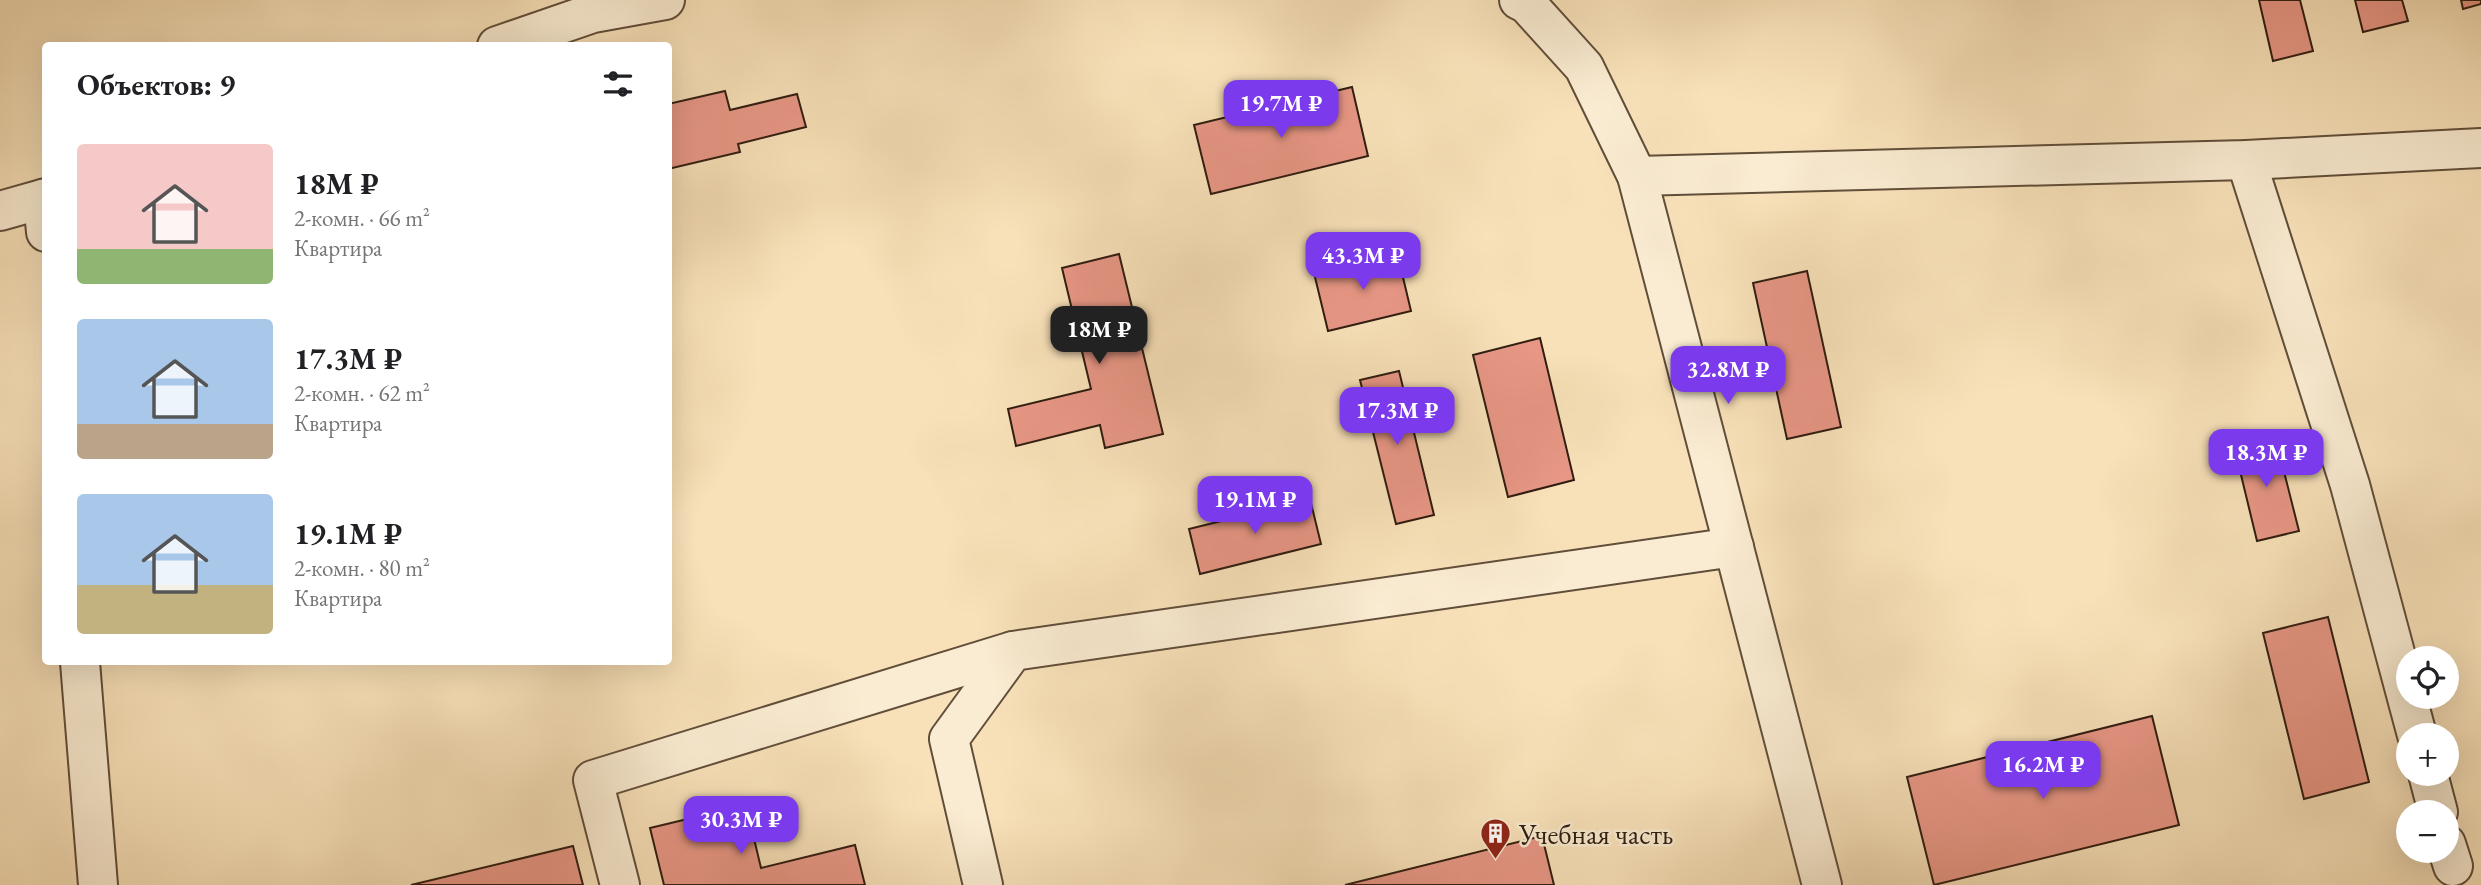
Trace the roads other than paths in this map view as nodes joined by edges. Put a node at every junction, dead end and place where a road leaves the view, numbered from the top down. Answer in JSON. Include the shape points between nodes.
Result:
{"nodes":[{"id":1,"x":665,"y":0,"type":"edge"},
{"id":2,"x":1518,"y":0,"type":"edge"},
{"id":3,"x":509,"y":42,"type":"edge"},
{"id":4,"x":2481,"y":148,"type":"edge"},
{"id":5,"x":2246,"y":160,"type":"junction"},
{"id":6,"x":1637,"y":176,"type":"junction"},
{"id":7,"x":42,"y":210,"type":"edge"},
{"id":8,"x":0,"y":211,"type":"edge"},
{"id":9,"x":1734,"y":547,"type":"junction"},
{"id":10,"x":1013,"y":651,"type":"junction"},
{"id":11,"x":80,"y":665,"type":"edge"},
{"id":12,"x":2414,"y":723,"type":"edge"},
{"id":13,"x":98,"y":885,"type":"edge"},
{"id":14,"x":620,"y":885,"type":"edge"},
{"id":15,"x":983,"y":885,"type":"edge"},
{"id":16,"x":1822,"y":885,"type":"edge"}],
"edges":[{"from":1,"to":3,"type":"street","via":[[593,13]]},
{"from":2,"to":6,"type":"street","via":[[1527,4],[1584,67]]},
{"from":4,"to":5,"type":"street"},
{"from":5,"to":6,"type":"street"},
{"from":5,"to":12,"type":"street","via":[[2350,485]]},
{"from":6,"to":9,"type":"street"},
{"from":7,"to":8,"type":"street"},
{"from":9,"to":10,"type":"street"},
{"from":9,"to":16,"type":"street"},
{"from":10,"to":14,"type":"street","via":[[593,780]]},
{"from":10,"to":15,"type":"street","via":[[949,739]]},
{"from":11,"to":13,"type":"street"}]}
